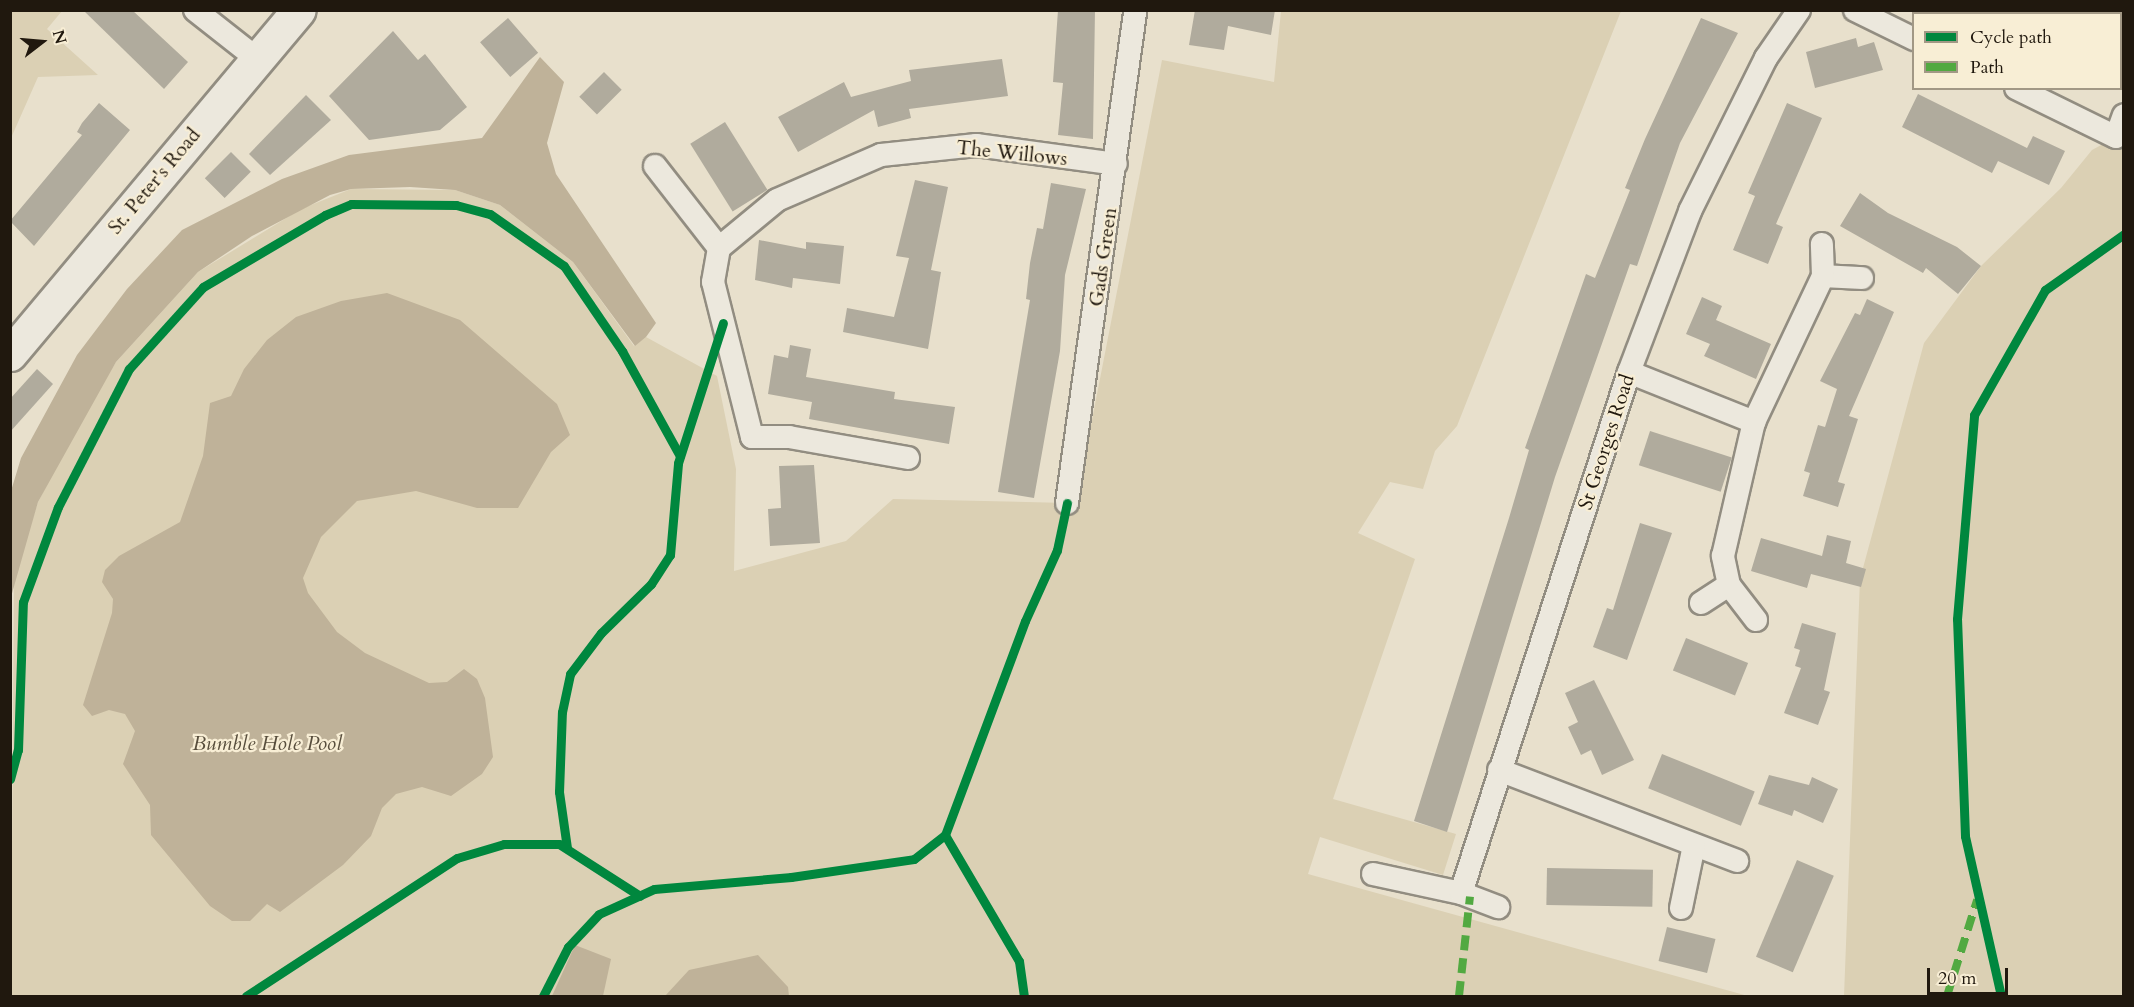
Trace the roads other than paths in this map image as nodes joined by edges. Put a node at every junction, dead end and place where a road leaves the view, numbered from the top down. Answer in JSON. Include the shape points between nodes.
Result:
{"nodes":[{"id":1,"x":195,"y":10,"type":"edge"},
{"id":2,"x":299,"y":10,"type":"edge"},
{"id":3,"x":1135,"y":10,"type":"edge"},
{"id":4,"x":1799,"y":10,"type":"edge"},
{"id":5,"x":1855,"y":10,"type":"edge"},
{"id":6,"x":1912,"y":38,"type":"edge"},
{"id":7,"x":256,"y":58,"type":"junction"},
{"id":8,"x":2020,"y":90,"type":"edge"},
{"id":9,"x":2124,"y":115,"type":"edge"},
{"id":10,"x":1116,"y":164,"type":"junction"},
{"id":11,"x":655,"y":166,"type":"dead end"},
{"id":12,"x":1822,"y":244,"type":"dead end"},
{"id":13,"x":719,"y":248,"type":"junction"},
{"id":14,"x":1823,"y":276,"type":"junction"},
{"id":15,"x":1862,"y":278,"type":"dead end"},
{"id":16,"x":10,"y":354,"type":"edge"},
{"id":17,"x":1629,"y":372,"type":"junction"},
{"id":18,"x":1754,"y":422,"type":"junction"},
{"id":19,"x":908,"y":458,"type":"dead end"},
{"id":20,"x":1067,"y":503,"type":"dead end"},
{"id":21,"x":1729,"y":585,"type":"junction"},
{"id":22,"x":1701,"y":603,"type":"dead end"},
{"id":23,"x":1756,"y":620,"type":"dead end"},
{"id":24,"x":1499,"y":770,"type":"junction"},
{"id":25,"x":1694,"y":845,"type":"junction"},
{"id":26,"x":1737,"y":861,"type":"dead end"},
{"id":27,"x":1373,"y":874,"type":"dead end"},
{"id":28,"x":1461,"y":893,"type":"junction"},
{"id":29,"x":1498,"y":907,"type":"dead end"},
{"id":30,"x":1681,"y":908,"type":"dead end"}],
"edges":[{"from":1,"to":7,"type":"street"},
{"from":2,"to":7,"type":"street","name":"St. Peter's Road"},
{"from":3,"to":10,"type":"street","name":"Gads Green"},
{"from":4,"to":17,"type":"street","name":"St Georges Road","via":[[1766,58],[1690,211]]},
{"from":5,"to":6,"type":"street"},
{"from":7,"to":16,"type":"street","name":"St. Peter's Road"},
{"from":8,"to":9,"type":"street","via":[[2116,136]]},
{"from":10,"to":13,"type":"street","name":"The Willows","via":[[976,145],[881,154],[777,200]]},
{"from":10,"to":20,"type":"street","name":"Gads Green"},
{"from":11,"to":13,"type":"street"},
{"from":12,"to":14,"type":"street"},
{"from":13,"to":19,"type":"street","via":[[713,282],[752,436],[789,437]]},
{"from":14,"to":15,"type":"street"},
{"from":14,"to":18,"type":"street"},
{"from":17,"to":18,"type":"street"},
{"from":17,"to":24,"type":"street","name":"St Georges Road"},
{"from":18,"to":21,"type":"street","via":[[1723,556]]},
{"from":21,"to":22,"type":"street"},
{"from":21,"to":23,"type":"street"},
{"from":24,"to":25,"type":"street"},
{"from":24,"to":28,"type":"street","name":"St Georges Road"},
{"from":25,"to":26,"type":"street"},
{"from":25,"to":30,"type":"street"},
{"from":27,"to":28,"type":"street"},
{"from":28,"to":29,"type":"street"}]}
